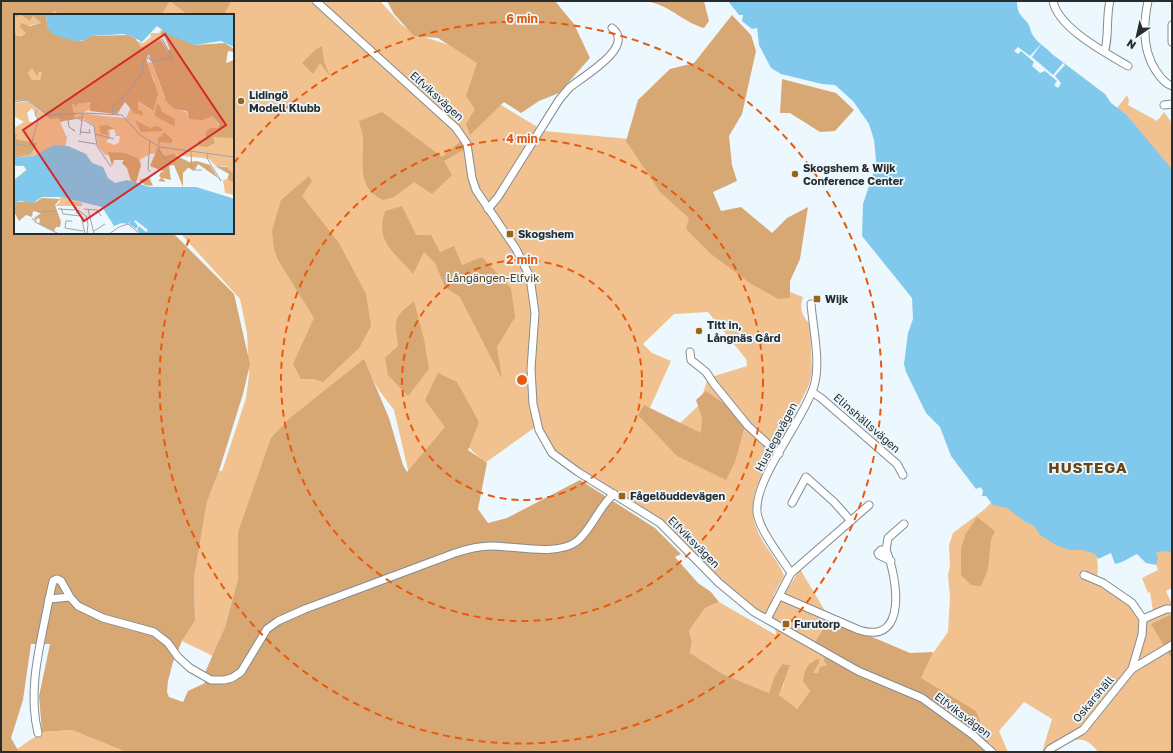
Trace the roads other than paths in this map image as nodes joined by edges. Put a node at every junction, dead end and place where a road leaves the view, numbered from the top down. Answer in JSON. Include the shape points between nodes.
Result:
{"nodes":[{"id":1,"x":316,"y":1,"type":"edge"},
{"id":2,"x":1053,"y":1,"type":"edge"},
{"id":3,"x":1148,"y":1,"type":"edge"},
{"id":4,"x":1108,"y":2,"type":"edge"},
{"id":5,"x":1172,"y":25,"type":"edge"},
{"id":6,"x":612,"y":28,"type":"dead end"},
{"id":7,"x":1172,"y":42,"type":"edge"},
{"id":8,"x":1104,"y":51,"type":"junction"},
{"id":9,"x":1128,"y":66,"type":"dead end"},
{"id":10,"x":1172,"y":86,"type":"edge"},
{"id":11,"x":1172,"y":104,"type":"edge"},
{"id":12,"x":1164,"y":105,"type":"dead end"},
{"id":13,"x":488,"y":209,"type":"junction"},
{"id":14,"x":811,"y":304,"type":"dead end"},
{"id":15,"x":690,"y":352,"type":"dead end"},
{"id":16,"x":812,"y":392,"type":"junction"},
{"id":17,"x":779,"y":454,"type":"junction"},
{"id":18,"x":903,"y":475,"type":"dead end"},
{"id":19,"x":614,"y":494,"type":"junction"},
{"id":20,"x":792,"y":503,"type":"dead end"},
{"id":21,"x":869,"y":505,"type":"dead end"},
{"id":22,"x":851,"y":521,"type":"junction"},
{"id":23,"x":904,"y":524,"type":"dead end"},
{"id":24,"x":791,"y":573,"type":"junction"},
{"id":25,"x":1084,"y":575,"type":"dead end"},
{"id":26,"x":780,"y":596,"type":"junction"},
{"id":27,"x":70,"y":597,"type":"junction"},
{"id":28,"x":49,"y":598,"type":"junction"},
{"id":29,"x":1172,"y":609,"type":"edge"},
{"id":30,"x":767,"y":619,"type":"junction"},
{"id":31,"x":1143,"y":619,"type":"junction"},
{"id":32,"x":1172,"y":645,"type":"edge"},
{"id":33,"x":1132,"y":669,"type":"junction"},
{"id":34,"x":38,"y":733,"type":"dead end"},
{"id":35,"x":992,"y":752,"type":"edge"},
{"id":36,"x":1048,"y":752,"type":"edge"}],
"edges":[{"from":1,"to":13,"type":"street","name":"Elfviksvägen","via":[[460,132],[467,144],[474,184]]},
{"from":2,"to":8,"type":"street","via":[[1058,12],[1070,26]]},
{"from":3,"to":10,"type":"street","via":[[1145,25],[1147,52],[1159,75]]},
{"from":4,"to":8,"type":"street","via":[[1107,47]]},
{"from":5,"to":7,"type":"street"},
{"from":6,"to":13,"type":"street","via":[[618,39],[615,50],[559,100]]},
{"from":8,"to":9,"type":"street"},
{"from":11,"to":12,"type":"street"},
{"from":13,"to":19,"type":"street","name":"Elfviksvägen","via":[[521,259],[532,286],[535,313],[531,378],[539,430],[548,449],[557,459]]},
{"from":14,"to":16,"type":"street","name":"Hustegavägen","via":[[816,376]]},
{"from":15,"to":17,"type":"street","via":[[691,360],[706,372],[748,426]]},
{"from":16,"to":17,"type":"street","name":"Hustegavägen"},
{"from":16,"to":18,"type":"street","name":"Elinshällsvägen","via":[[897,464]]},
{"from":17,"to":24,"type":"street","name":"Hustegavägen","via":[[763,484],[757,512],[762,528]]},
{"from":19,"to":27,"type":"street","via":[[605,502],[579,539],[570,545],[544,549],[490,546],[474,548],[304,609],[278,621],[267,629],[241,672],[224,680],[210,680],[190,668],[168,643],[154,632],[103,618],[78,606]]},
{"from":19,"to":30,"type":"street","name":"Elfviksvägen","via":[[660,523],[723,587]]},
{"from":20,"to":22,"type":"street","via":[[806,477]]},
{"from":21,"to":22,"type":"street"},
{"from":22,"to":24,"type":"street"},
{"from":23,"to":26,"type":"street","via":[[888,538],[886,550],[896,592],[896,603],[890,622],[879,632],[859,630]]},
{"from":24,"to":26,"type":"street"},
{"from":25,"to":31,"type":"street","via":[[1103,583],[1124,597],[1138,610]]},
{"from":26,"to":30,"type":"street"},
{"from":27,"to":28,"type":"street"},
{"from":27,"to":28,"type":"street","via":[[57,579],[52,581]]},
{"from":28,"to":34,"type":"street","via":[[34,675]]},
{"from":29,"to":31,"type":"street"},
{"from":30,"to":35,"type":"street","name":"Elfviksvägen","via":[[858,671],[922,698]]},
{"from":31,"to":33,"type":"street","via":[[1139,648]]},
{"from":32,"to":33,"type":"street"},
{"from":33,"to":36,"type":"street","name":"Oskarshäll","via":[[1083,730]]}]}
